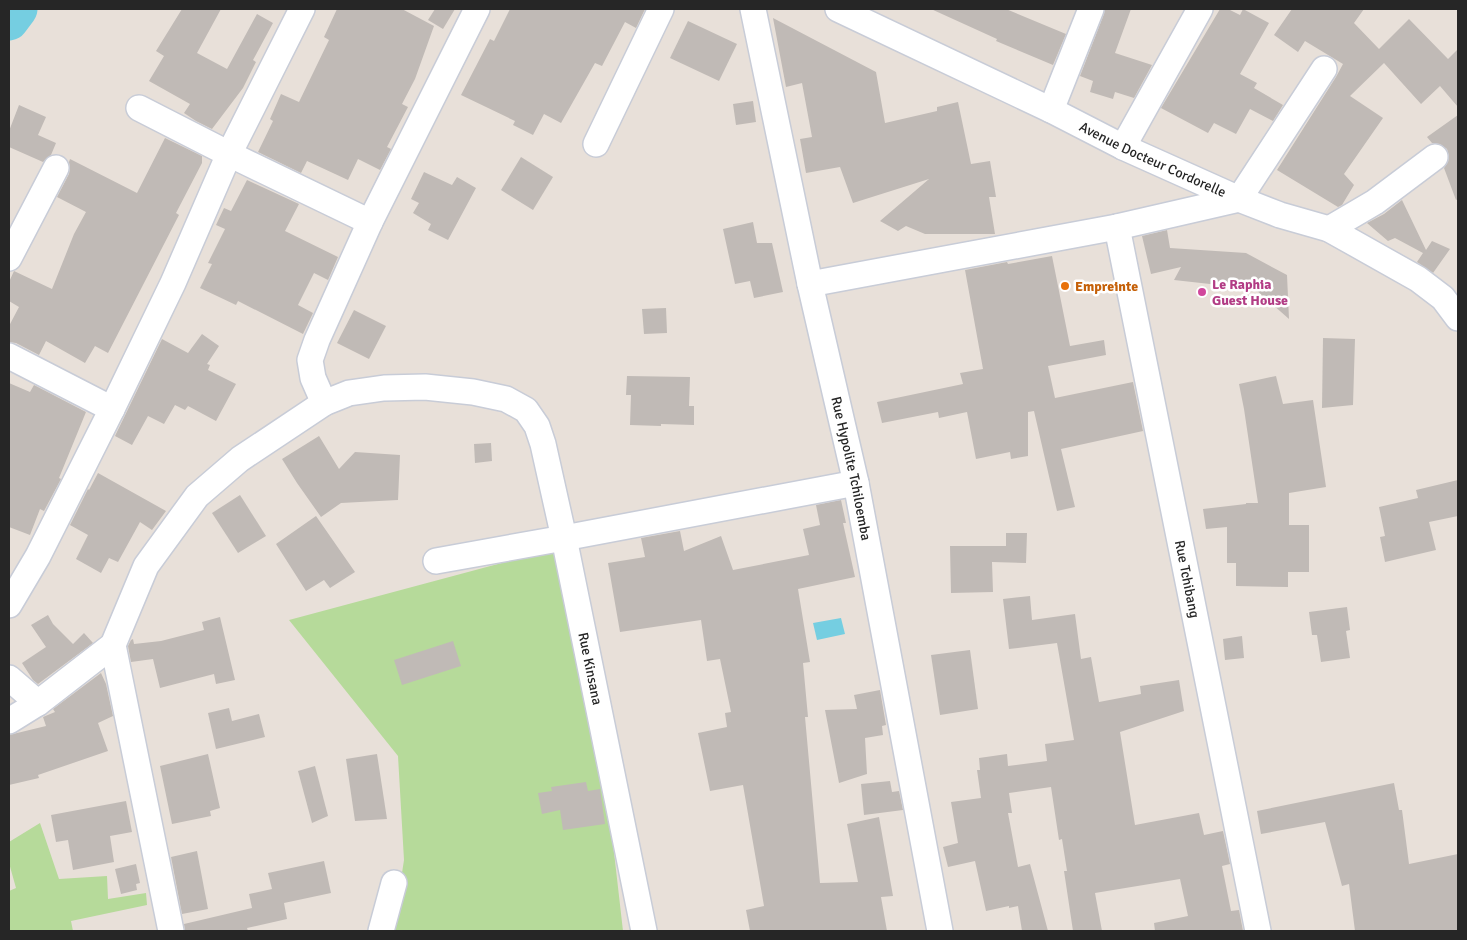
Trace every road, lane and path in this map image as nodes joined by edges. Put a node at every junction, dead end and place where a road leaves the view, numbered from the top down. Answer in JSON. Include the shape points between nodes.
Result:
{"nodes":[{"id":1,"x":302,"y":9,"type":"edge"},
{"id":2,"x":477,"y":9,"type":"edge"},
{"id":3,"x":661,"y":9,"type":"edge"},
{"id":4,"x":753,"y":9,"type":"edge"},
{"id":5,"x":838,"y":9,"type":"edge"},
{"id":6,"x":1090,"y":9,"type":"edge"},
{"id":7,"x":1200,"y":9,"type":"edge"},
{"id":8,"x":1324,"y":69,"type":"dead end"},
{"id":9,"x":139,"y":108,"type":"dead end"},
{"id":10,"x":1051,"y":110,"type":"junction"},
{"id":11,"x":596,"y":144,"type":"dead end"},
{"id":12,"x":1123,"y":147,"type":"junction"},
{"id":13,"x":229,"y":154,"type":"junction"},
{"id":14,"x":1435,"y":157,"type":"dead end"},
{"id":15,"x":56,"y":168,"type":"dead end"},
{"id":16,"x":1239,"y":199,"type":"junction"},
{"id":17,"x":370,"y":222,"type":"junction"},
{"id":18,"x":1117,"y":227,"type":"junction"},
{"id":19,"x":1329,"y":229,"type":"junction"},
{"id":20,"x":9,"y":258,"type":"edge"},
{"id":21,"x":810,"y":284,"type":"junction"},
{"id":22,"x":1458,"y":318,"type":"edge"},
{"id":23,"x":9,"y":356,"type":"edge"},
{"id":24,"x":324,"y":403,"type":"junction"},
{"id":25,"x":112,"y":409,"type":"junction"},
{"id":26,"x":856,"y":483,"type":"junction"},
{"id":27,"x":564,"y":538,"type":"junction"},
{"id":28,"x":436,"y":560,"type":"dead end"},
{"id":29,"x":9,"y":605,"type":"edge"},
{"id":30,"x":113,"y":645,"type":"junction"},
{"id":31,"x":9,"y":678,"type":"edge"},
{"id":32,"x":38,"y":703,"type":"junction"},
{"id":33,"x":9,"y":721,"type":"edge"},
{"id":34,"x":394,"y":883,"type":"dead end"},
{"id":35,"x":171,"y":931,"type":"edge"},
{"id":36,"x":381,"y":931,"type":"edge"},
{"id":37,"x":644,"y":931,"type":"edge"},
{"id":38,"x":940,"y":931,"type":"edge"},
{"id":39,"x":1258,"y":931,"type":"edge"}],
"edges":[{"from":1,"to":13,"type":"street"},
{"from":2,"to":17,"type":"street"},
{"from":3,"to":11,"type":"street"},
{"from":4,"to":21,"type":"street","name":"Rue Hypolite Tchiloemba"},
{"from":5,"to":10,"type":"street","name":"Avenue Docteur Cordorelle"},
{"from":6,"to":10,"type":"street"},
{"from":7,"to":12,"type":"street"},
{"from":8,"to":16,"type":"street"},
{"from":9,"to":13,"type":"street"},
{"from":10,"to":12,"type":"street","name":"Avenue Docteur Cordorelle"},
{"from":12,"to":16,"type":"street","name":"Avenue Docteur Cordorelle"},
{"from":13,"to":17,"type":"street"},
{"from":13,"to":25,"type":"street","via":[[173,283]]},
{"from":14,"to":19,"type":"street","via":[[1375,202]]},
{"from":15,"to":20,"type":"street"},
{"from":16,"to":18,"type":"street"},
{"from":16,"to":19,"type":"street","name":"Avenue Docteur Cordorelle"},
{"from":17,"to":24,"type":"street","via":[[310,360],[313,378]]},
{"from":18,"to":21,"type":"street"},
{"from":18,"to":39,"type":"street","name":"Rue Tchibang"},
{"from":19,"to":22,"type":"street","name":"Avenue Docteur Cordorelle","via":[[1418,279],[1443,298]]},
{"from":21,"to":26,"type":"street","name":"Rue Hypolite Tchiloemba"},
{"from":23,"to":25,"type":"street"},
{"from":24,"to":27,"type":"street","name":"Rue Kinsana","via":[[349,394],[384,388],[425,387],[506,399],[526,410],[543,444]]},
{"from":24,"to":30,"type":"street","via":[[240,459],[197,496],[146,566]]},
{"from":25,"to":29,"type":"street","via":[[38,556]]},
{"from":26,"to":27,"type":"street"},
{"from":26,"to":38,"type":"street","name":"Rue Hypolite Tchiloemba"},
{"from":27,"to":28,"type":"street"},
{"from":27,"to":37,"type":"street","name":"Rue Kinsana"},
{"from":30,"to":32,"type":"street"},
{"from":30,"to":35,"type":"street"},
{"from":31,"to":32,"type":"street"},
{"from":32,"to":33,"type":"street"},
{"from":34,"to":36,"type":"street"}]}
